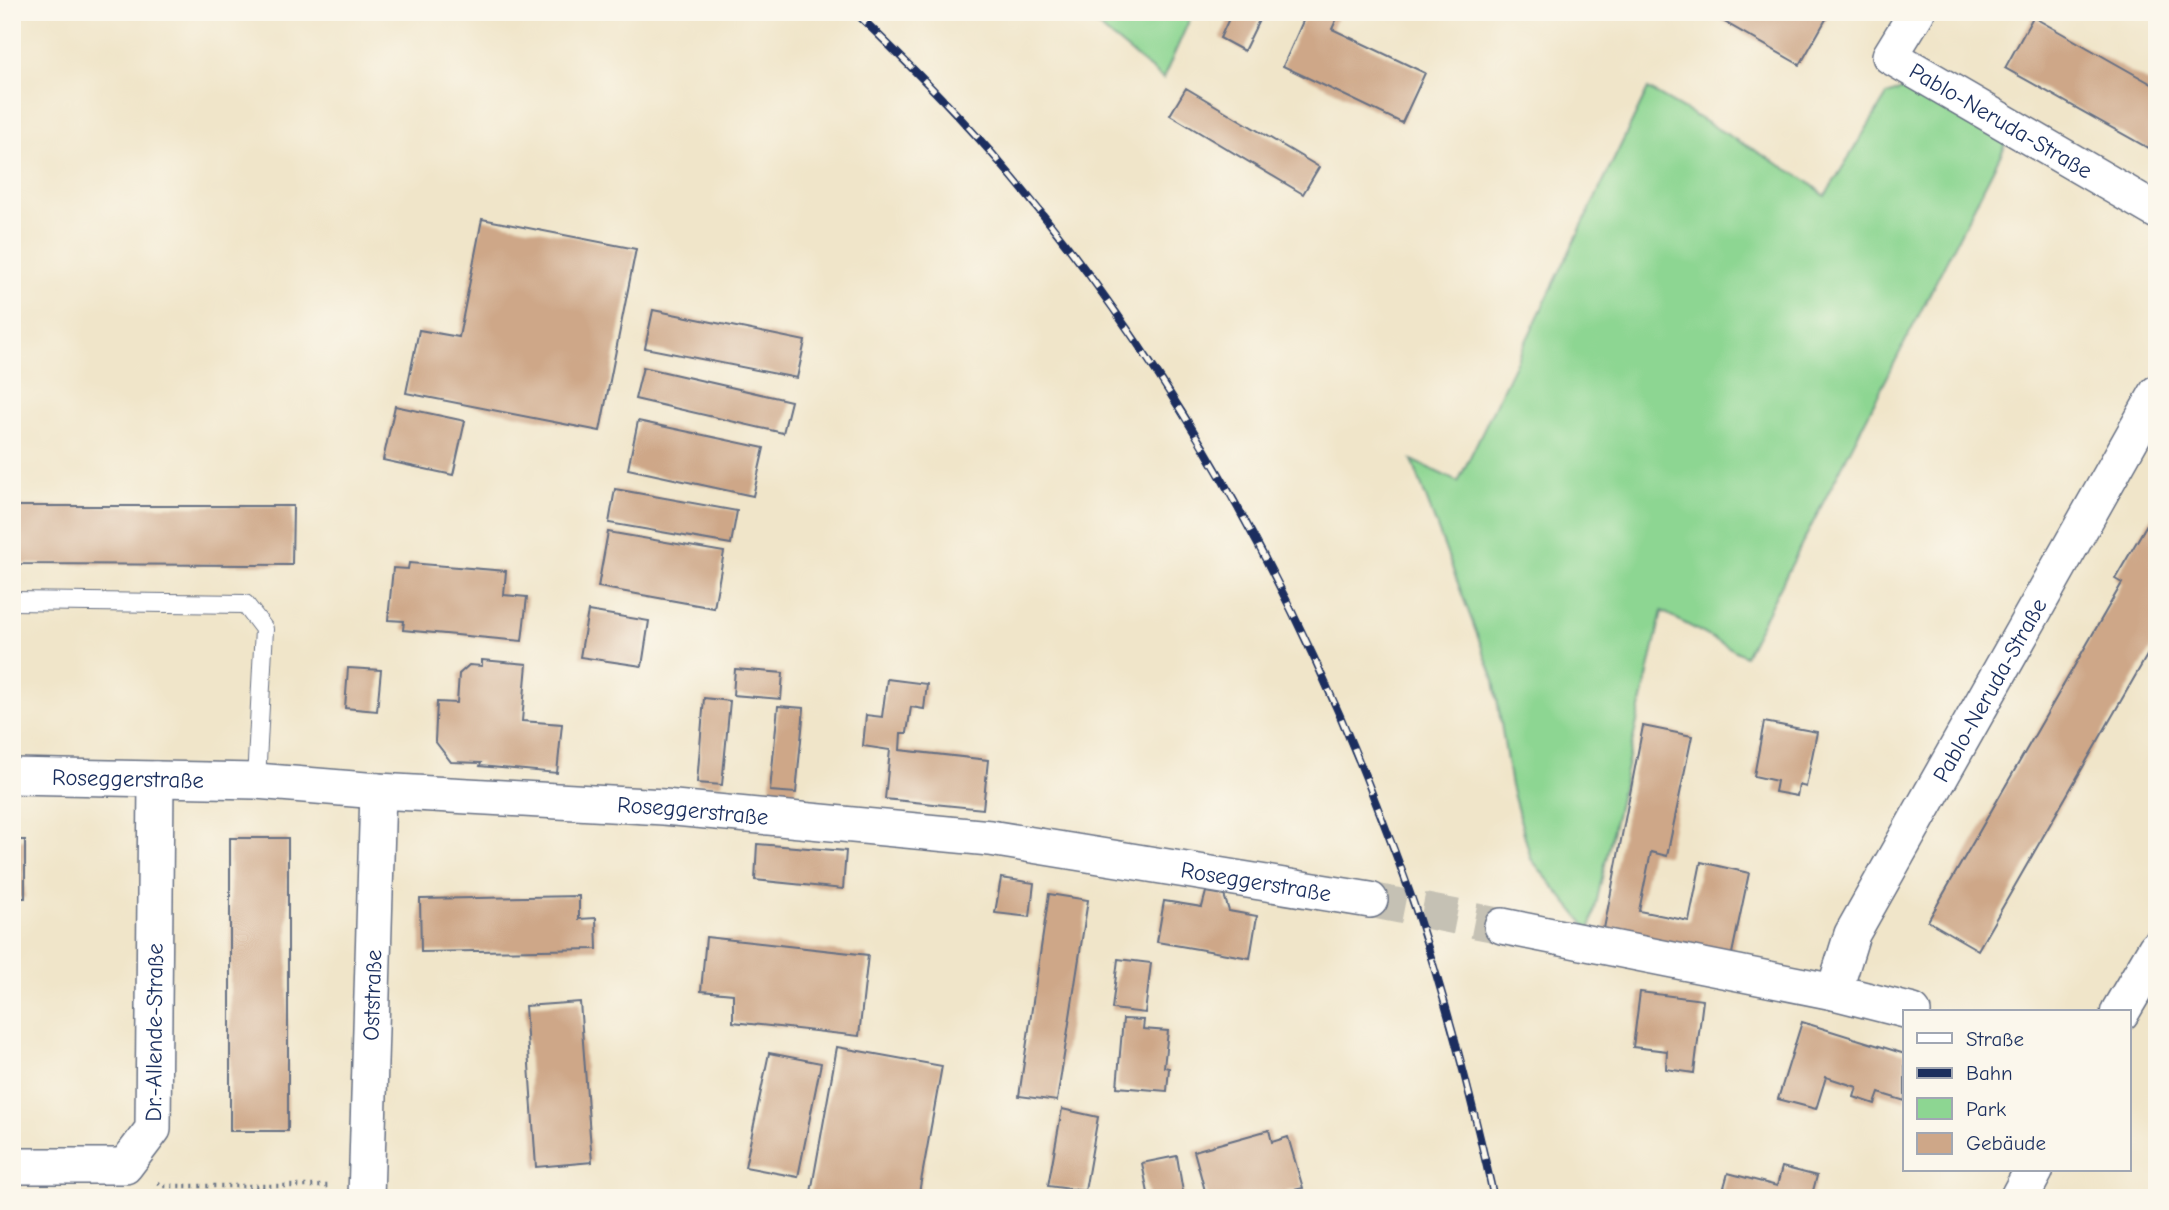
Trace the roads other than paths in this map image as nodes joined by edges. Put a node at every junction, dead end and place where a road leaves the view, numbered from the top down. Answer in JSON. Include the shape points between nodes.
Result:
{"nodes":[{"id":1,"x":1917,"y":12,"type":"edge"},
{"id":2,"x":2157,"y":211,"type":"edge"},
{"id":3,"x":2157,"y":393,"type":"edge"},
{"id":4,"x":12,"y":601,"type":"edge"},
{"id":5,"x":12,"y":776,"type":"edge"},
{"id":6,"x":156,"y":779,"type":"junction"},
{"id":7,"x":256,"y":781,"type":"junction"},
{"id":8,"x":378,"y":791,"type":"junction"},
{"id":9,"x":1370,"y":900,"type":"tunnel mouth"},
{"id":10,"x":1502,"y":926,"type":"tunnel mouth"},
{"id":11,"x":2157,"y":949,"type":"edge"},
{"id":12,"x":1834,"y":992,"type":"junction"},
{"id":13,"x":1905,"y":1010,"type":"edge"},
{"id":14,"x":2121,"y":1010,"type":"edge"},
{"id":15,"x":12,"y":1166,"type":"edge"},
{"id":16,"x":2033,"y":1172,"type":"edge"},
{"id":17,"x":366,"y":1198,"type":"edge"},
{"id":18,"x":2019,"y":1198,"type":"edge"}],
"edges":[{"from":1,"to":2,"type":"street","name":"Pablo-Neruda-Straße","via":[[1890,56]]},
{"from":3,"to":12,"type":"street","name":"Pablo-Neruda-Straße","via":[[1853,934]]},
{"from":4,"to":7,"type":"lane","via":[[244,604],[264,629]]},
{"from":5,"to":6,"type":"street","name":"Roseggerstraße"},
{"from":6,"to":7,"type":"street","name":"Roseggerstraße"},
{"from":6,"to":15,"type":"street","name":"Dr.-Allende-Straße","via":[[153,1129],[125,1166]]},
{"from":7,"to":8,"type":"street","name":"Roseggerstraße"},
{"from":8,"to":9,"type":"street","name":"Roseggerstraße","via":[[664,807],[990,838]]},
{"from":8,"to":17,"type":"street","name":"Oststraße"},
{"from":10,"to":12,"type":"street"},
{"from":11,"to":14,"type":"main road"},
{"from":12,"to":13,"type":"street"},
{"from":16,"to":18,"type":"main road"}]}
